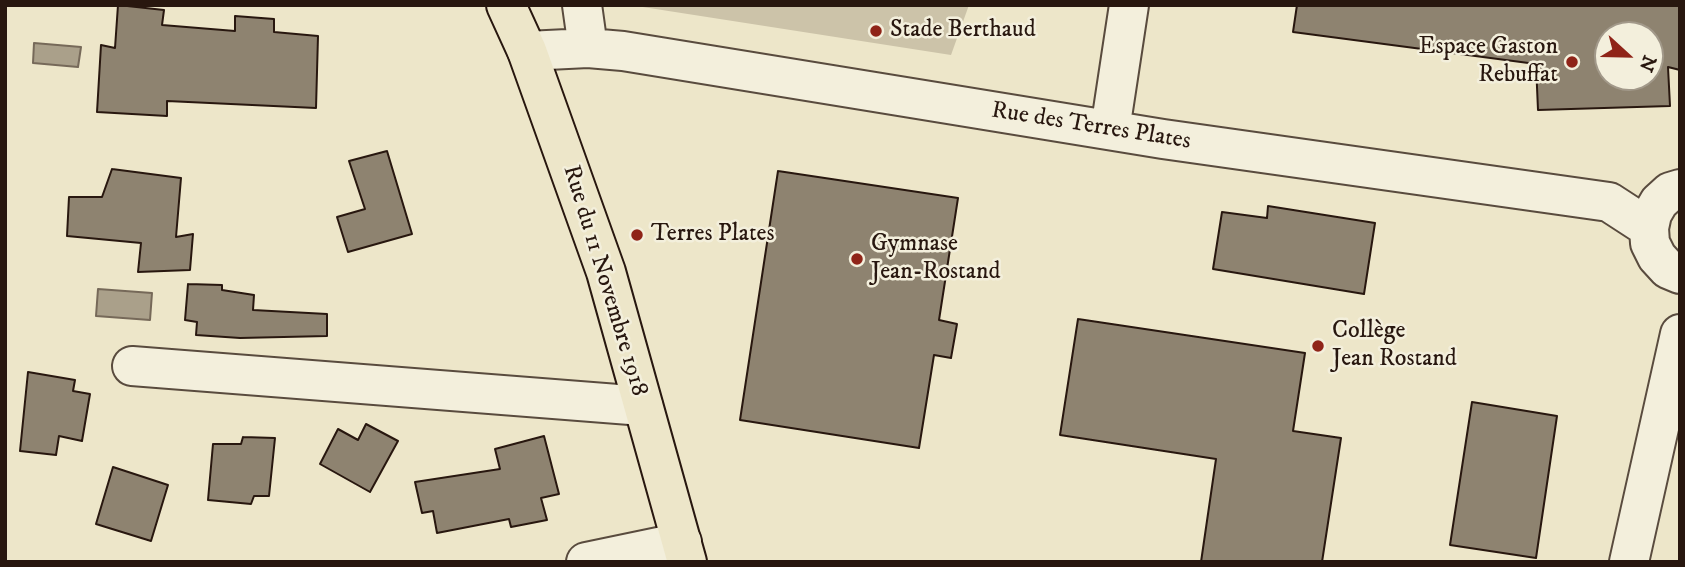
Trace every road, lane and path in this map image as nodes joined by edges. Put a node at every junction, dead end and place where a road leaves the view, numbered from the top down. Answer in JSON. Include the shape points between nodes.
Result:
{"nodes":[{"id":1,"x":506,"y":5,"type":"edge"},
{"id":2,"x":582,"y":5,"type":"edge"},
{"id":3,"x":1129,"y":5,"type":"edge"},
{"id":4,"x":588,"y":48,"type":"junction"},
{"id":5,"x":527,"y":51,"type":"junction"},
{"id":6,"x":1110,"y":130,"type":"junction"},
{"id":7,"x":1680,"y":188,"type":"edge"},
{"id":8,"x":1649,"y":228,"type":"junction"},
{"id":9,"x":1680,"y":274,"type":"edge"},
{"id":10,"x":1680,"y":334,"type":"edge"},
{"id":11,"x":132,"y":366,"type":"dead end"},
{"id":12,"x":643,"y":406,"type":"junction"},
{"id":13,"x":684,"y":552,"type":"edge"},
{"id":14,"x":586,"y":562,"type":"edge"},
{"id":15,"x":1629,"y":562,"type":"edge"}],
"edges":[{"from":1,"to":5,"type":"main road","name":"Rue du 11 Novembre 1918"},
{"from":2,"to":4,"type":"street"},
{"from":3,"to":6,"type":"street"},
{"from":4,"to":5,"type":"street","name":"Rue des Terres Plates"},
{"from":4,"to":6,"type":"street","name":"Rue des Terres Plates","via":[[668,57]]},
{"from":5,"to":12,"type":"main road","name":"Rue du 11 Novembre 1918","via":[[606,272]]},
{"from":6,"to":8,"type":"street","name":"Rue des Terres Plates","via":[[1609,202]]},
{"from":7,"to":8,"type":"street","via":[[1659,202]]},
{"from":8,"to":9,"type":"street","via":[[1657,257]]},
{"from":10,"to":15,"type":"street"},
{"from":11,"to":12,"type":"street"},
{"from":12,"to":13,"type":"main road","name":"Rue du 11 Novembre 1918"},
{"from":13,"to":14,"type":"street"}]}
